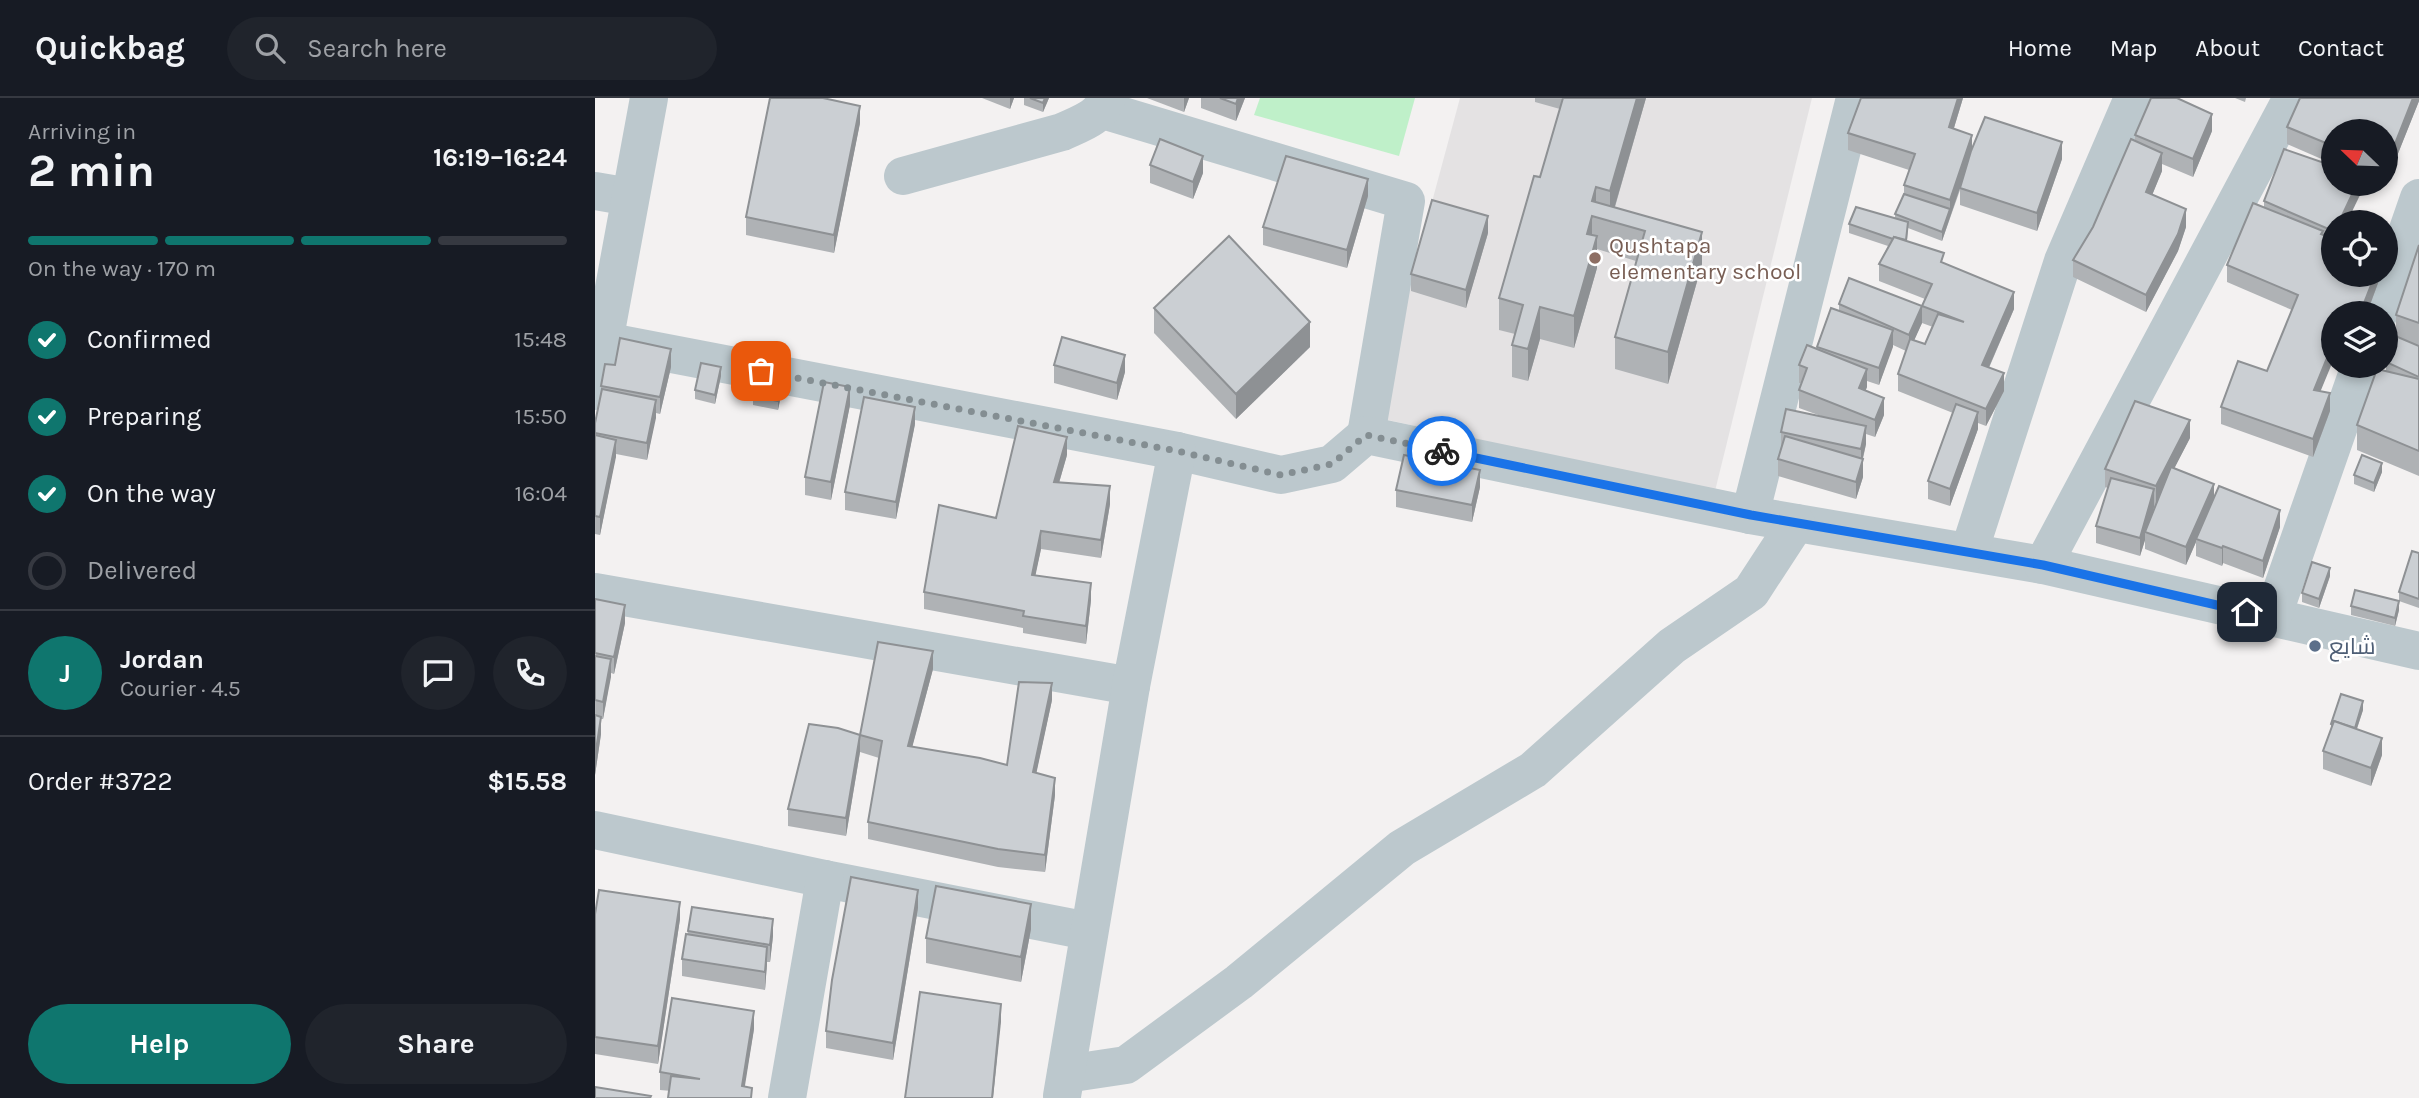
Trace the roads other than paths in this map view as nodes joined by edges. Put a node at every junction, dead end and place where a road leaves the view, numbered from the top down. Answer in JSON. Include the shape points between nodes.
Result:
{"nodes":[{"id":1,"x":649,"y":98,"type":"edge"},
{"id":2,"x":1855,"y":98,"type":"edge"},
{"id":3,"x":2133,"y":98,"type":"edge"},
{"id":4,"x":2292,"y":98,"type":"edge"},
{"id":5,"x":1105,"y":104,"type":"edge"},
{"id":6,"x":902,"y":176,"type":"dead end"},
{"id":7,"x":613,"y":194,"type":"edge"},
{"id":8,"x":2419,"y":198,"type":"edge"},
{"id":9,"x":2383,"y":301,"type":"edge"},
{"id":10,"x":604,"y":341,"type":"junction"},
{"id":11,"x":2356,"y":378,"type":"edge"},
{"id":12,"x":595,"y":391,"type":"edge"},
{"id":13,"x":1366,"y":435,"type":"junction"},
{"id":14,"x":1177,"y":451,"type":"junction"},
{"id":15,"x":1751,"y":515,"type":"junction"},
{"id":16,"x":1795,"y":523,"type":"junction"},
{"id":17,"x":1969,"y":552,"type":"junction"},
{"id":18,"x":2043,"y":565,"type":"junction"},
{"id":19,"x":595,"y":592,"type":"edge"},
{"id":20,"x":2272,"y":618,"type":"junction"},
{"id":21,"x":2419,"y":651,"type":"edge"},
{"id":22,"x":1131,"y":686,"type":"junction"},
{"id":23,"x":595,"y":830,"type":"edge"},
{"id":24,"x":825,"y":879,"type":"junction"},
{"id":25,"x":1088,"y":931,"type":"junction"},
{"id":26,"x":1064,"y":1086,"type":"edge"},
{"id":27,"x":787,"y":1098,"type":"edge"}],
"edges":[{"from":1,"to":7,"type":"street"},
{"from":2,"to":15,"type":"street"},
{"from":3,"to":17,"type":"street","via":[[2063,261]]},
{"from":4,"to":18,"type":"street"},
{"from":5,"to":6,"type":"street","via":[[1086,121],[1062,132]]},
{"from":5,"to":13,"type":"street","via":[[1405,201]]},
{"from":7,"to":10,"type":"street"},
{"from":8,"to":9,"type":"street"},
{"from":10,"to":12,"type":"street"},
{"from":10,"to":14,"type":"street"},
{"from":11,"to":20,"type":"street"},
{"from":13,"to":14,"type":"street","via":[[1332,464],[1281,475]]},
{"from":13,"to":15,"type":"street"},
{"from":14,"to":22,"type":"street"},
{"from":15,"to":16,"type":"street"},
{"from":16,"to":17,"type":"street"},
{"from":16,"to":26,"type":"street","via":[[1751,592],[1672,646],[1533,770],[1402,848],[1239,982],[1126,1065]]},
{"from":17,"to":18,"type":"street"},
{"from":18,"to":20,"type":"street"},
{"from":19,"to":22,"type":"street"},
{"from":20,"to":21,"type":"street"},
{"from":22,"to":25,"type":"street"},
{"from":23,"to":24,"type":"street"},
{"from":24,"to":25,"type":"street"},
{"from":24,"to":27,"type":"street"},
{"from":25,"to":26,"type":"street"}]}
